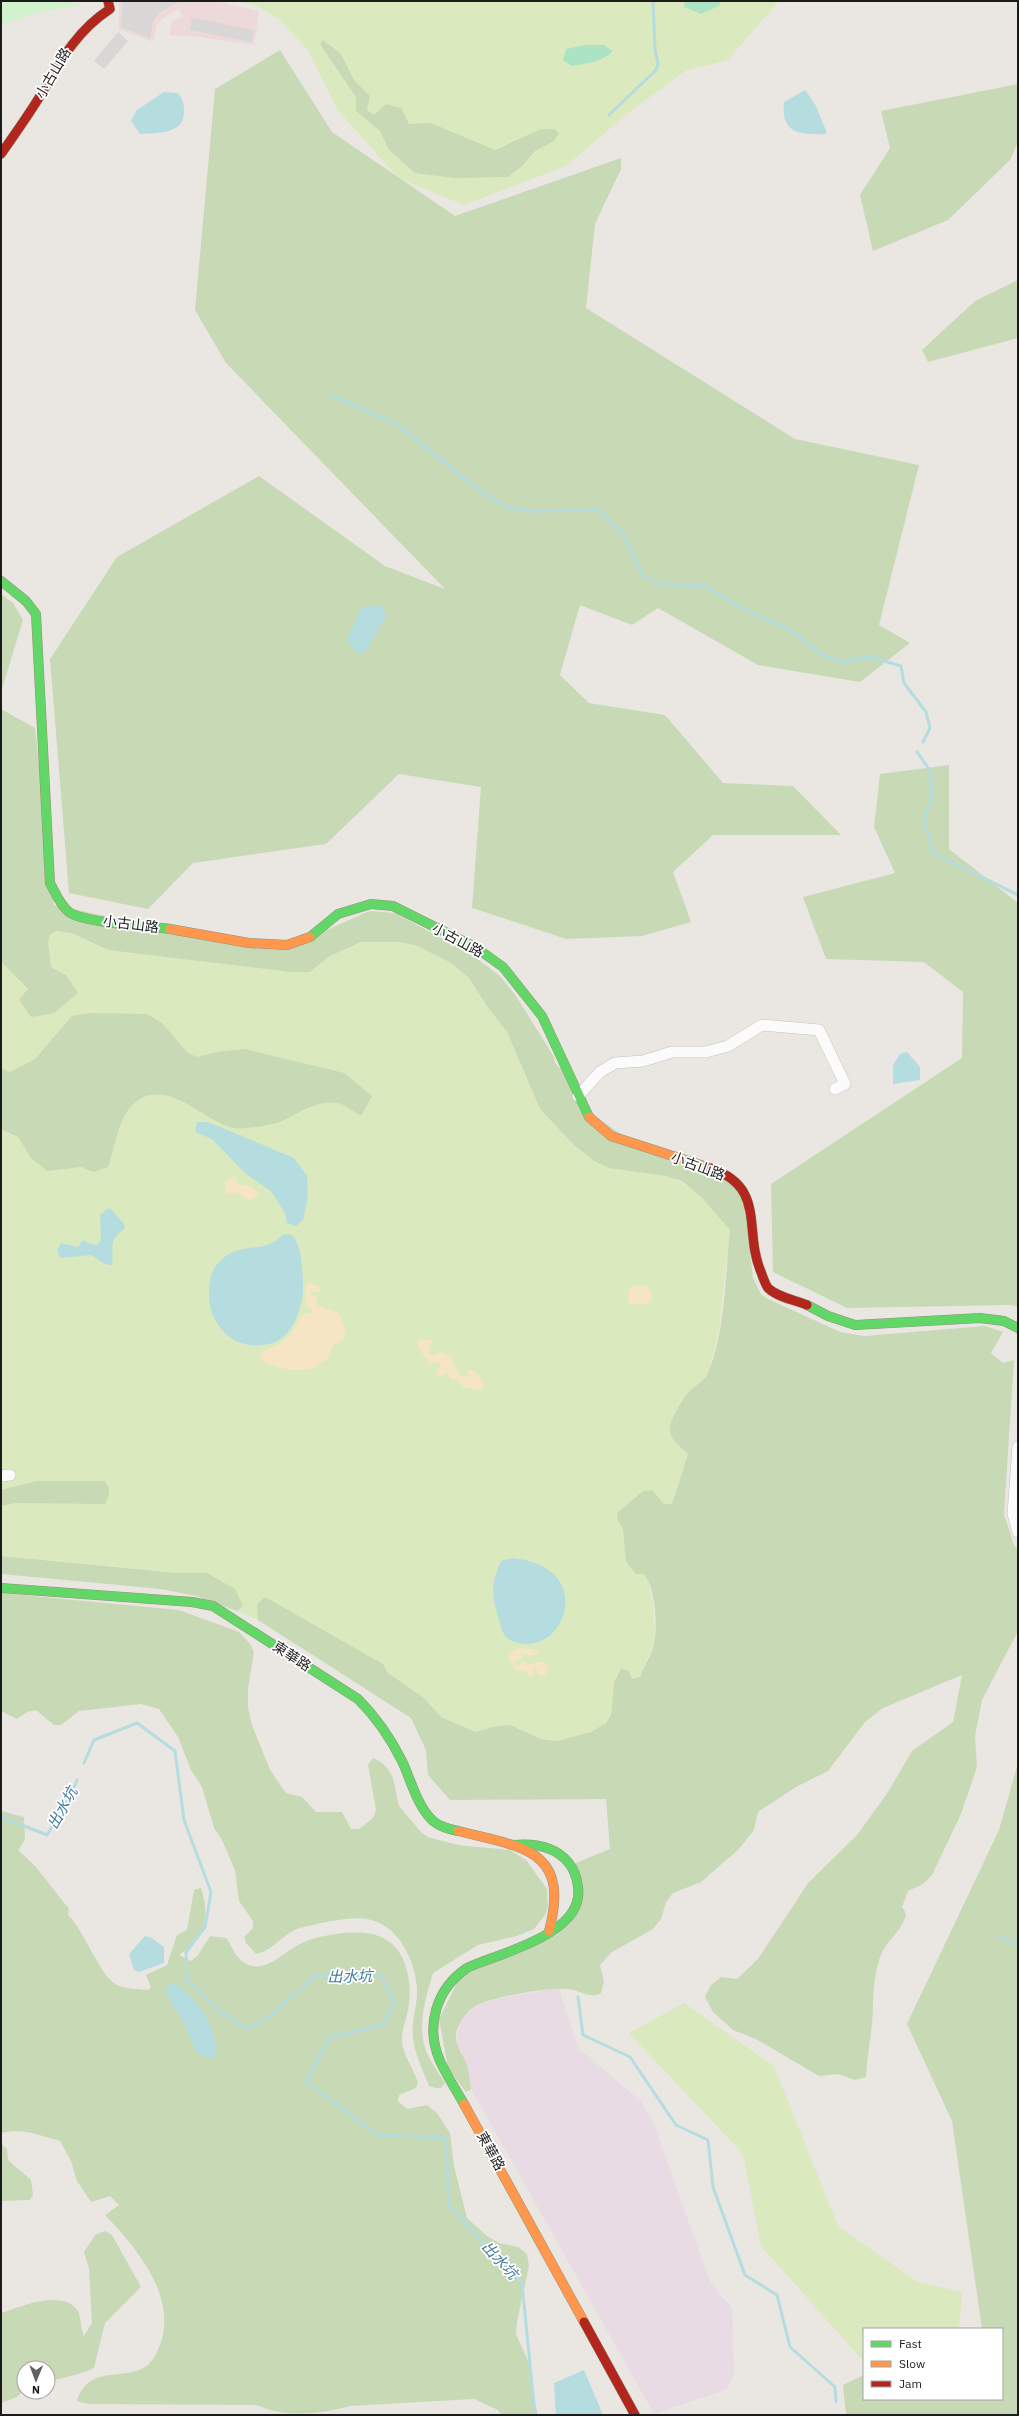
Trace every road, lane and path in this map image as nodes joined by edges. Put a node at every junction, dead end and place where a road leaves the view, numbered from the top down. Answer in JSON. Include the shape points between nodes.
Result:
{"nodes":[{"id":1,"x":108,"y":1,"type":"edge"},
{"id":2,"x":1,"y":154,"type":"edge"},
{"id":3,"x":1,"y":581,"type":"edge"},
{"id":4,"x":836,"y":1089,"type":"dead end"},
{"id":5,"x":578,"y":1096,"type":"junction"},
{"id":6,"x":1018,"y":1328,"type":"edge"},
{"id":7,"x":1018,"y":1447,"type":"edge"},
{"id":8,"x":1018,"y":1532,"type":"edge"},
{"id":9,"x":1,"y":1588,"type":"edge"},
{"id":10,"x":512,"y":1845,"type":"junction"},
{"id":11,"x":549,"y":1931,"type":"junction"},
{"id":12,"x":635,"y":2415,"type":"edge"}],
"edges":[{"from":1,"to":2,"type":"street","name":"小古山路","via":[[110,9],[83,28],[69,45],[33,108]]},
{"from":3,"to":5,"type":"street","name":"小古山路","via":[[26,601],[36,614],[50,883],[69,912],[91,919],[197,932],[249,943],[287,945],[312,936],[338,914],[371,904],[393,906],[475,947],[504,967],[542,1016]]},
{"from":4,"to":5,"type":"street","via":[[845,1084],[819,1030],[762,1025],[728,1046],[706,1052],[672,1052],[643,1061],[615,1063],[600,1072]]},
{"from":5,"to":6,"type":"street","name":"小古山路","via":[[590,1118],[611,1136],[721,1172],[742,1187],[753,1223],[758,1269],[767,1287],[774,1292],[854,1325],[980,1318],[1004,1321]]},
{"from":7,"to":8,"type":"street","via":[[1013,1514]]},
{"from":9,"to":10,"type":"street","name":"東華路","via":[[192,1602],[213,1606],[358,1699],[382,1728],[432,1820],[442,1827]]},
{"from":10,"to":11,"type":"street","name":"東華路","via":[[535,1855],[550,1870],[555,1888],[555,1909]]},
{"from":10,"to":11,"type":"street","name":"東華路","via":[[530,1843],[549,1848],[566,1858],[576,1872],[580,1892],[576,1908],[565,1923]]},
{"from":11,"to":12,"type":"street","name":"東華路","via":[[533,1943],[469,1966],[450,1981],[440,1997],[434,2014],[433,2035],[440,2060]]}]}
